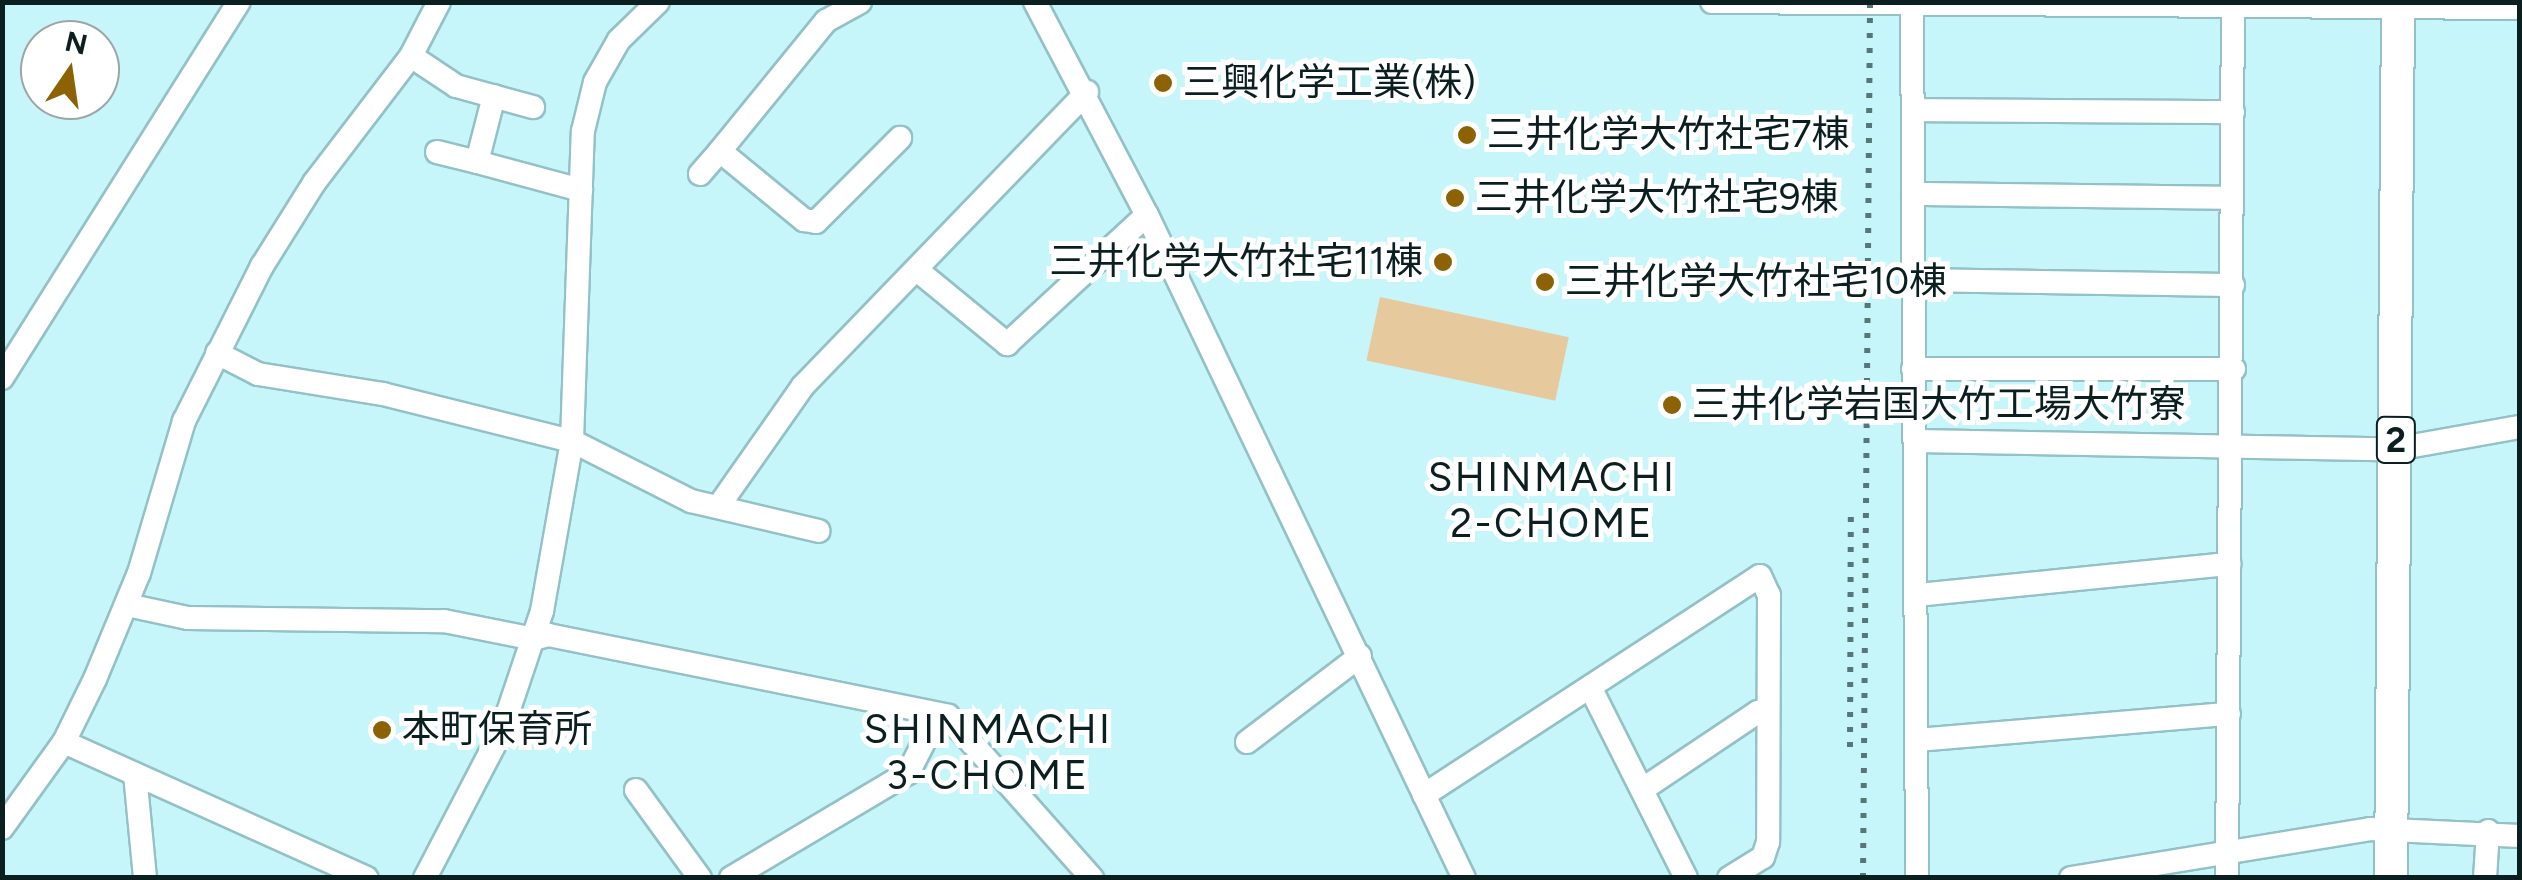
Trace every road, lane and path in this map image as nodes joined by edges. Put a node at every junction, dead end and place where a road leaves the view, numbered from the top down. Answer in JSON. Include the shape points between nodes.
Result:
{"nodes":[{"id":1,"x":239,"y":2,"type":"edge"},
{"id":2,"x":439,"y":2,"type":"edge"},
{"id":3,"x":658,"y":2,"type":"edge"},
{"id":4,"x":860,"y":2,"type":"edge"},
{"id":5,"x":1035,"y":2,"type":"edge"},
{"id":6,"x":1712,"y":2,"type":"edge"},
{"id":7,"x":1822,"y":4,"type":"edge"},
{"id":8,"x":2398,"y":4,"type":"edge"},
{"id":9,"x":1912,"y":6,"type":"junction"},
{"id":10,"x":2233,"y":6,"type":"edge"},
{"id":11,"x":2520,"y":8,"type":"edge"},
{"id":12,"x":411,"y":56,"type":"junction"},
{"id":13,"x":1087,"y":92,"type":"junction"},
{"id":14,"x":494,"y":96,"type":"junction"},
{"id":15,"x":533,"y":106,"type":"dead end"},
{"id":16,"x":1913,"y":110,"type":"junction"},
{"id":17,"x":2233,"y":112,"type":"junction"},
{"id":18,"x":900,"y":138,"type":"dead end"},
{"id":19,"x":720,"y":151,"type":"junction"},
{"id":20,"x":436,"y":152,"type":"dead end"},
{"id":21,"x":477,"y":162,"type":"junction"},
{"id":22,"x":700,"y":174,"type":"dead end"},
{"id":23,"x":581,"y":190,"type":"junction"},
{"id":24,"x":1913,"y":194,"type":"junction"},
{"id":25,"x":2232,"y":198,"type":"junction"},
{"id":26,"x":1147,"y":215,"type":"junction"},
{"id":27,"x":917,"y":270,"type":"junction"},
{"id":28,"x":1912,"y":280,"type":"junction"},
{"id":29,"x":2233,"y":284,"type":"junction"},
{"id":30,"x":217,"y":353,"type":"junction"},
{"id":31,"x":1914,"y":369,"type":"junction"},
{"id":32,"x":2234,"y":369,"type":"junction"},
{"id":33,"x":2,"y":378,"type":"edge"},
{"id":34,"x":2520,"y":427,"type":"edge"},
{"id":35,"x":572,"y":441,"type":"junction"},
{"id":36,"x":1916,"y":441,"type":"junction"},
{"id":37,"x":2232,"y":448,"type":"junction"},
{"id":38,"x":2396,"y":449,"type":"junction"},
{"id":39,"x":718,"y":508,"type":"junction"},
{"id":40,"x":819,"y":531,"type":"dead end"},
{"id":41,"x":2230,"y":564,"type":"junction"},
{"id":42,"x":1917,"y":595,"type":"junction"},
{"id":43,"x":127,"y":606,"type":"junction"},
{"id":44,"x":534,"y":640,"type":"junction"},
{"id":45,"x":1360,"y":656,"type":"junction"},
{"id":46,"x":1590,"y":687,"type":"junction"},
{"id":47,"x":1768,"y":712,"type":"junction"},
{"id":48,"x":2229,"y":714,"type":"junction"},
{"id":49,"x":938,"y":715,"type":"junction"},
{"id":50,"x":1917,"y":740,"type":"junction"},
{"id":51,"x":64,"y":742,"type":"junction"},
{"id":52,"x":1247,"y":742,"type":"dead end"},
{"id":53,"x":135,"y":774,"type":"junction"},
{"id":54,"x":1643,"y":789,"type":"junction"},
{"id":55,"x":636,"y":790,"type":"dead end"},
{"id":56,"x":1424,"y":795,"type":"junction"},
{"id":57,"x":2,"y":828,"type":"edge"},
{"id":58,"x":2390,"y":830,"type":"junction"},
{"id":59,"x":2488,"y":831,"type":"junction"},
{"id":60,"x":2520,"y":836,"type":"edge"},
{"id":61,"x":2227,"y":850,"type":"junction"},
{"id":62,"x":1460,"y":875,"type":"edge"},
{"id":63,"x":733,"y":877,"type":"edge"},
{"id":64,"x":145,"y":878,"type":"edge"},
{"id":65,"x":367,"y":878,"type":"edge"},
{"id":66,"x":426,"y":878,"type":"edge"},
{"id":67,"x":700,"y":878,"type":"edge"},
{"id":68,"x":1092,"y":878,"type":"edge"},
{"id":69,"x":1686,"y":878,"type":"edge"},
{"id":70,"x":1730,"y":878,"type":"edge"},
{"id":71,"x":1917,"y":878,"type":"edge"},
{"id":72,"x":2071,"y":878,"type":"edge"},
{"id":73,"x":2227,"y":878,"type":"edge"},
{"id":74,"x":2391,"y":878,"type":"edge"},
{"id":75,"x":2485,"y":878,"type":"edge"}],
"edges":[{"from":1,"to":33,"type":"street"},
{"from":2,"to":12,"type":"street"},
{"from":3,"to":23,"type":"street","via":[[620,40],[595,82],[583,131]]},
{"from":4,"to":19,"type":"street","via":[[826,21]]},
{"from":5,"to":13,"type":"street"},
{"from":6,"to":7,"type":"street"},
{"from":7,"to":9,"type":"street"},
{"from":8,"to":10,"type":"street"},
{"from":8,"to":11,"type":"street"},
{"from":8,"to":38,"type":"highway","number":"2"},
{"from":9,"to":10,"type":"street"},
{"from":9,"to":16,"type":"street"},
{"from":10,"to":17,"type":"street"},
{"from":12,"to":14,"type":"street","via":[[456,86]]},
{"from":12,"to":30,"type":"street","via":[[291,217]]},
{"from":13,"to":26,"type":"street"},
{"from":13,"to":27,"type":"street"},
{"from":14,"to":15,"type":"street"},
{"from":14,"to":21,"type":"street"},
{"from":16,"to":17,"type":"street"},
{"from":16,"to":24,"type":"street"},
{"from":17,"to":25,"type":"street"},
{"from":18,"to":19,"type":"street","via":[[816,222],[804,220]]},
{"from":19,"to":22,"type":"street"},
{"from":20,"to":21,"type":"street"},
{"from":21,"to":23,"type":"street"},
{"from":23,"to":35,"type":"street"},
{"from":24,"to":25,"type":"street"},
{"from":24,"to":28,"type":"street"},
{"from":25,"to":29,"type":"street"},
{"from":26,"to":27,"type":"street","via":[[1008,344]]},
{"from":26,"to":45,"type":"street"},
{"from":27,"to":39,"type":"street","via":[[803,386]]},
{"from":28,"to":29,"type":"street"},
{"from":28,"to":31,"type":"street"},
{"from":29,"to":32,"type":"street"},
{"from":30,"to":35,"type":"street","via":[[258,374],[383,394]]},
{"from":30,"to":43,"type":"street","via":[[184,421]]},
{"from":31,"to":32,"type":"street"},
{"from":31,"to":36,"type":"street"},
{"from":32,"to":37,"type":"street"},
{"from":34,"to":38,"type":"street"},
{"from":35,"to":39,"type":"street"},
{"from":35,"to":44,"type":"street"},
{"from":36,"to":37,"type":"street"},
{"from":36,"to":42,"type":"street"},
{"from":37,"to":38,"type":"street"},
{"from":37,"to":41,"type":"street"},
{"from":38,"to":58,"type":"highway","number":"2"},
{"from":39,"to":40,"type":"street"},
{"from":41,"to":42,"type":"street"},
{"from":41,"to":48,"type":"street"},
{"from":42,"to":50,"type":"street"},
{"from":43,"to":44,"type":"street","via":[[188,618],[444,622]]},
{"from":43,"to":51,"type":"street"},
{"from":44,"to":49,"type":"street","via":[[548,635]]},
{"from":44,"to":66,"type":"street","via":[[502,730]]},
{"from":45,"to":52,"type":"street"},
{"from":45,"to":56,"type":"street"},
{"from":46,"to":47,"type":"street","via":[[1760,576],[1769,595]]},
{"from":46,"to":54,"type":"street"},
{"from":46,"to":56,"type":"street"},
{"from":47,"to":54,"type":"street","via":[[1758,712]]},
{"from":47,"to":70,"type":"street","via":[[1768,842],[1763,857]]},
{"from":48,"to":50,"type":"street"},
{"from":48,"to":61,"type":"street"},
{"from":49,"to":63,"type":"street","via":[[908,773]]},
{"from":49,"to":68,"type":"street","via":[[948,716]]},
{"from":50,"to":71,"type":"street"},
{"from":51,"to":53,"type":"street"},
{"from":51,"to":57,"type":"street"},
{"from":53,"to":64,"type":"street"},
{"from":53,"to":65,"type":"street"},
{"from":54,"to":69,"type":"street"},
{"from":55,"to":67,"type":"street"},
{"from":56,"to":62,"type":"street"},
{"from":58,"to":59,"type":"street"},
{"from":58,"to":61,"type":"street"},
{"from":58,"to":74,"type":"highway","number":"2"},
{"from":59,"to":60,"type":"street"},
{"from":59,"to":75,"type":"street"},
{"from":61,"to":72,"type":"street"},
{"from":61,"to":73,"type":"street"}]}
